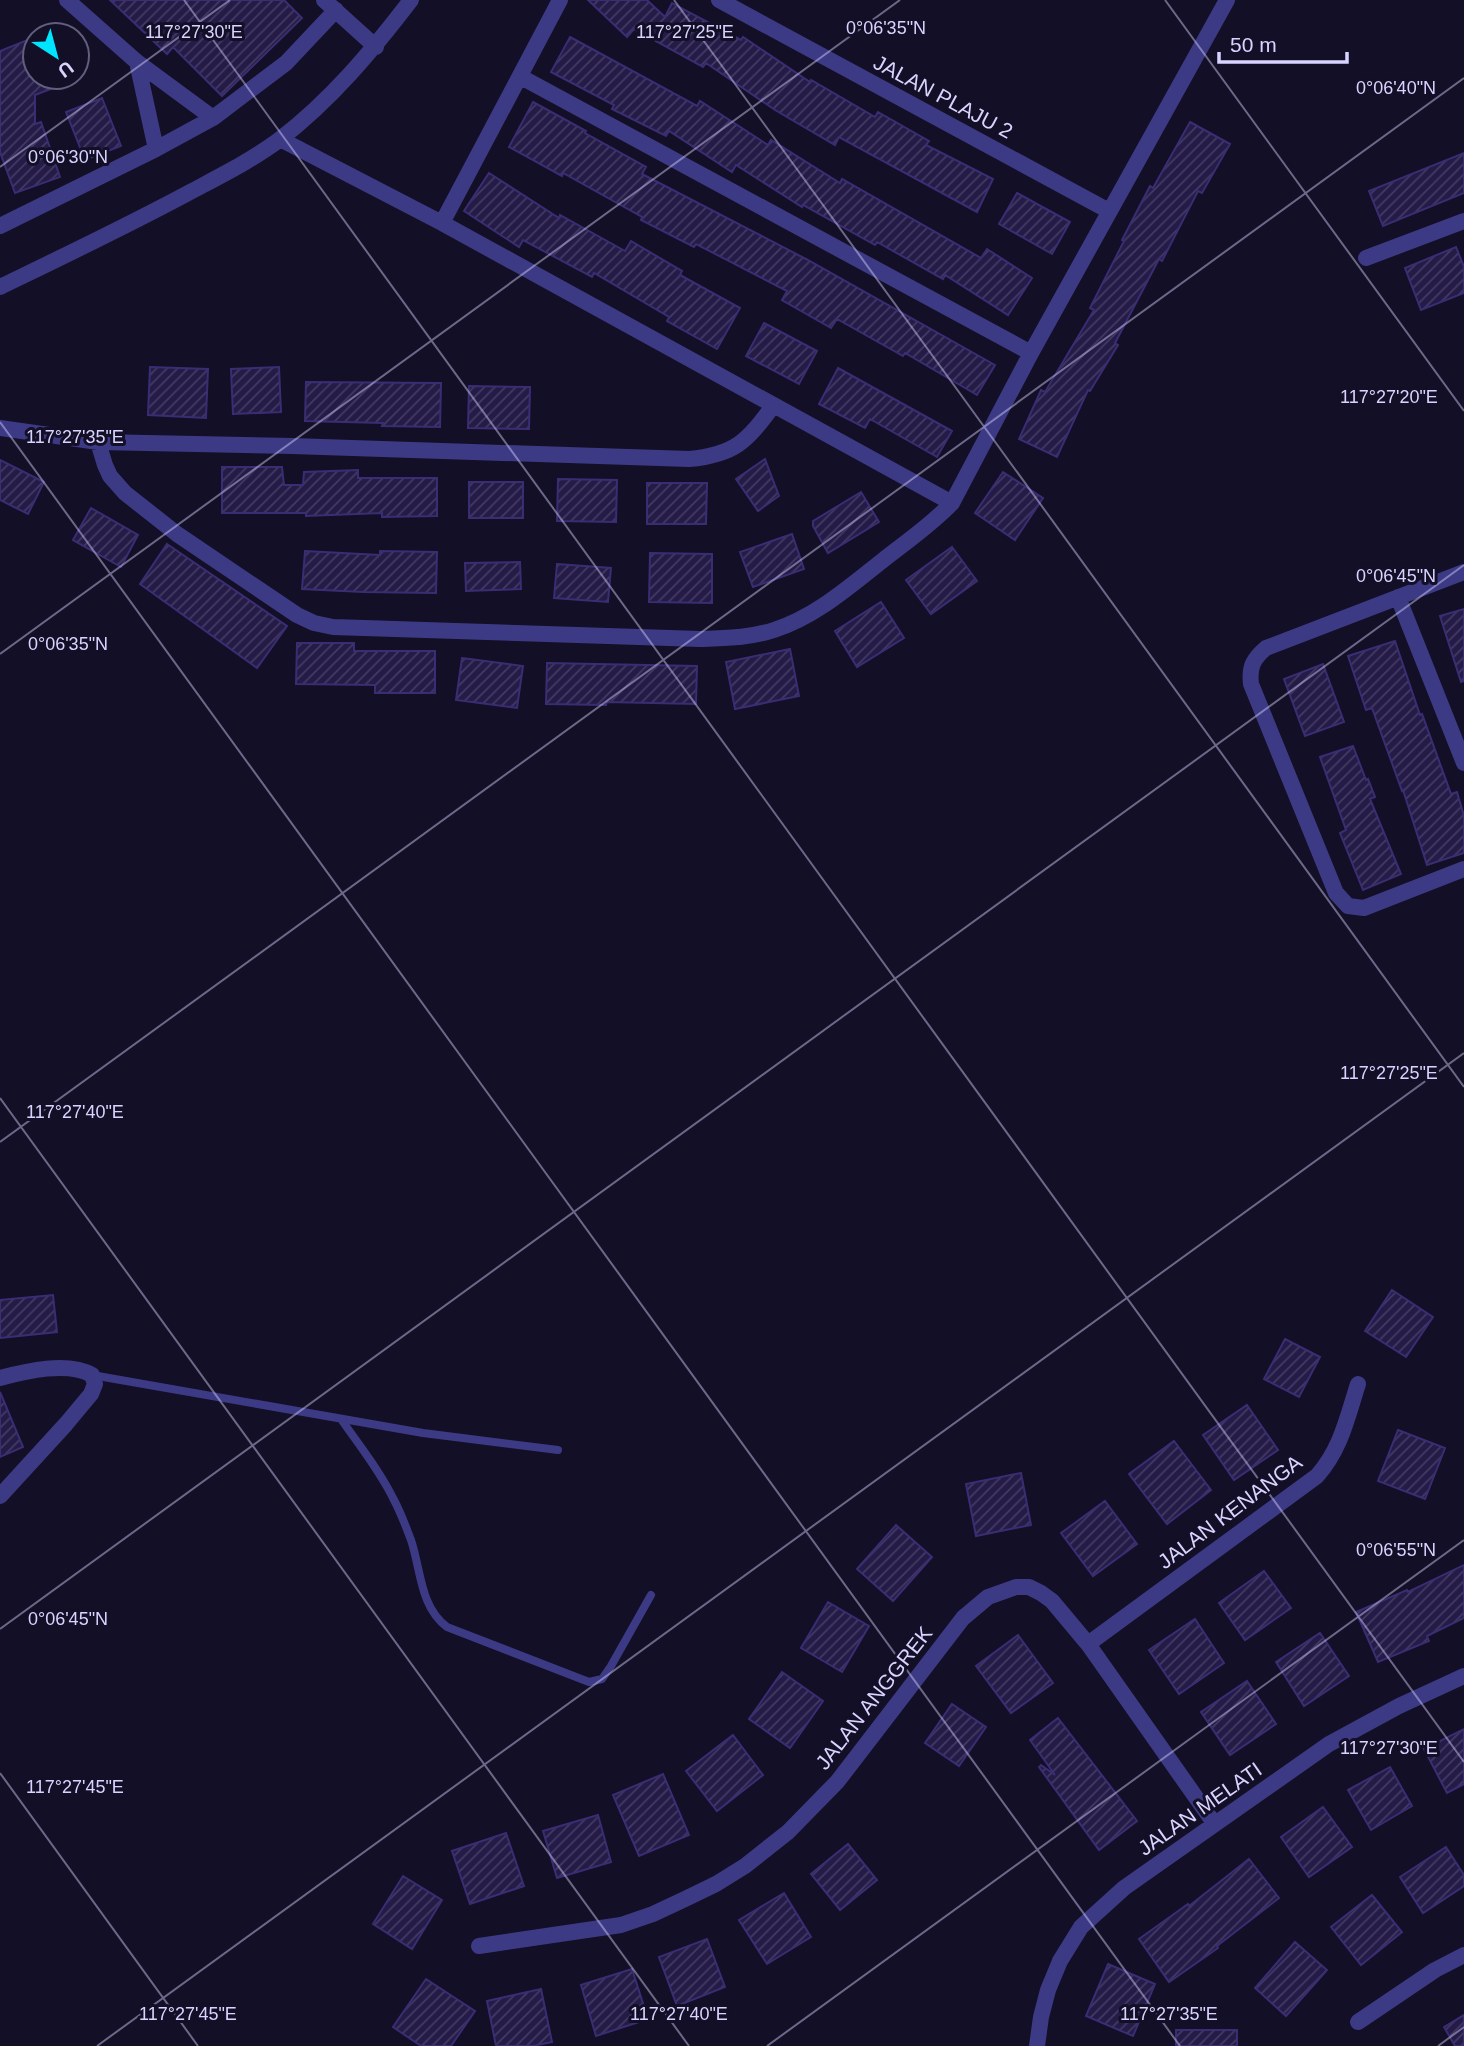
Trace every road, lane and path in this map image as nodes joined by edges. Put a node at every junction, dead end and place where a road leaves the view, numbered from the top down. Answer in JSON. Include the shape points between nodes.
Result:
{"nodes":[{"id":1,"x":67,"y":0,"type":"edge"},
{"id":2,"x":411,"y":0,"type":"edge"},
{"id":3,"x":560,"y":0,"type":"edge"},
{"id":4,"x":719,"y":0,"type":"edge"},
{"id":5,"x":1227,"y":0,"type":"edge"},
{"id":6,"x":330,"y":5,"type":"edge"},
{"id":7,"x":376,"y":47,"type":"junction"},
{"id":8,"x":137,"y":62,"type":"junction"},
{"id":9,"x":521,"y":76,"type":"junction"},
{"id":10,"x":213,"y":118,"type":"junction"},
{"id":11,"x":280,"y":139,"type":"junction"},
{"id":12,"x":156,"y":149,"type":"junction"},
{"id":13,"x":1110,"y":211,"type":"junction"},
{"id":14,"x":2,"y":219,"type":"edge"},
{"id":15,"x":1464,"y":221,"type":"edge"},
{"id":16,"x":442,"y":223,"type":"junction"},
{"id":17,"x":1366,"y":258,"type":"dead end"},
{"id":18,"x":0,"y":287,"type":"edge"},
{"id":19,"x":1031,"y":354,"type":"junction"},
{"id":20,"x":773,"y":406,"type":"junction"},
{"id":21,"x":0,"y":429,"type":"edge"},
{"id":22,"x":99,"y":442,"type":"junction"},
{"id":23,"x":952,"y":503,"type":"junction"},
{"id":24,"x":1464,"y":572,"type":"edge"},
{"id":25,"x":1398,"y":597,"type":"junction"},
{"id":26,"x":1464,"y":763,"type":"edge"},
{"id":27,"x":1464,"y":869,"type":"edge"},
{"id":28,"x":92,"y":1375,"type":"junction"},
{"id":29,"x":0,"y":1378,"type":"edge"},
{"id":30,"x":1358,"y":1384,"type":"dead end"},
{"id":31,"x":341,"y":1419,"type":"junction"},
{"id":32,"x":558,"y":1450,"type":"dead end"},
{"id":33,"x":0,"y":1496,"type":"edge"},
{"id":34,"x":651,"y":1595,"type":"dead end"},
{"id":35,"x":1088,"y":1644,"type":"junction"},
{"id":36,"x":1464,"y":1676,"type":"edge"},
{"id":37,"x":1214,"y":1823,"type":"junction"},
{"id":38,"x":479,"y":1946,"type":"dead end"},
{"id":39,"x":1464,"y":1955,"type":"edge"},
{"id":40,"x":1358,"y":2022,"type":"dead end"},
{"id":41,"x":1037,"y":2046,"type":"edge"}],
"edges":[{"from":1,"to":8,"type":"street"},
{"from":2,"to":7,"type":"street"},
{"from":3,"to":9,"type":"street"},
{"from":4,"to":13,"type":"street","name":"JALAN PLAJU 2"},
{"from":5,"to":13,"type":"street"},
{"from":6,"to":7,"type":"street"},
{"from":6,"to":10,"type":"street","via":[[286,63]]},
{"from":7,"to":11,"type":"street"},
{"from":8,"to":10,"type":"street"},
{"from":8,"to":12,"type":"street"},
{"from":9,"to":16,"type":"street"},
{"from":9,"to":19,"type":"street"},
{"from":10,"to":12,"type":"street"},
{"from":11,"to":16,"type":"street"},
{"from":11,"to":18,"type":"street","via":[[150,214]]},
{"from":12,"to":14,"type":"street"},
{"from":13,"to":19,"type":"street"},
{"from":15,"to":17,"type":"street"},
{"from":16,"to":20,"type":"street"},
{"from":19,"to":23,"type":"street"},
{"from":20,"to":22,"type":"street","via":[[739,445],[689,459]]},
{"from":20,"to":23,"type":"street"},
{"from":21,"to":22,"type":"street"},
{"from":22,"to":23,"type":"street","via":[[105,465],[118,485],[177,534],[298,615],[332,626],[700,639],[750,636],[799,621],[820,608]]},
{"from":24,"to":25,"type":"street"},
{"from":25,"to":26,"type":"street"},
{"from":25,"to":27,"type":"street","via":[[1266,648],[1251,664],[1251,684],[1336,893],[1348,906],[1364,908]]},
{"from":28,"to":29,"type":"street","via":[[70,1367]]},
{"from":28,"to":31,"type":"lane"},
{"from":28,"to":33,"type":"street","via":[[91,1394]]},
{"from":30,"to":35,"type":"street","name":"JALAN KENANGA","via":[[1339,1444],[1317,1475]]},
{"from":31,"to":32,"type":"lane"},
{"from":31,"to":34,"type":"lane","via":[[395,1501],[430,1608],[447,1628],[589,1682],[602,1679]]},
{"from":35,"to":37,"type":"street","name":"JALAN ANGGREK"},
{"from":35,"to":38,"type":"street","name":"JALAN ANGGREK","via":[[1041,1592],[1016,1587],[988,1597],[963,1618],[837,1782],[788,1832],[745,1866],[685,1899],[621,1925]]},
{"from":36,"to":37,"type":"street","name":"JALAN MELATI","via":[[1329,1744]]},
{"from":37,"to":41,"type":"street","name":"JALAN MELATI","via":[[1124,1888],[1081,1927],[1048,1990]]},
{"from":39,"to":40,"type":"street"}]}
